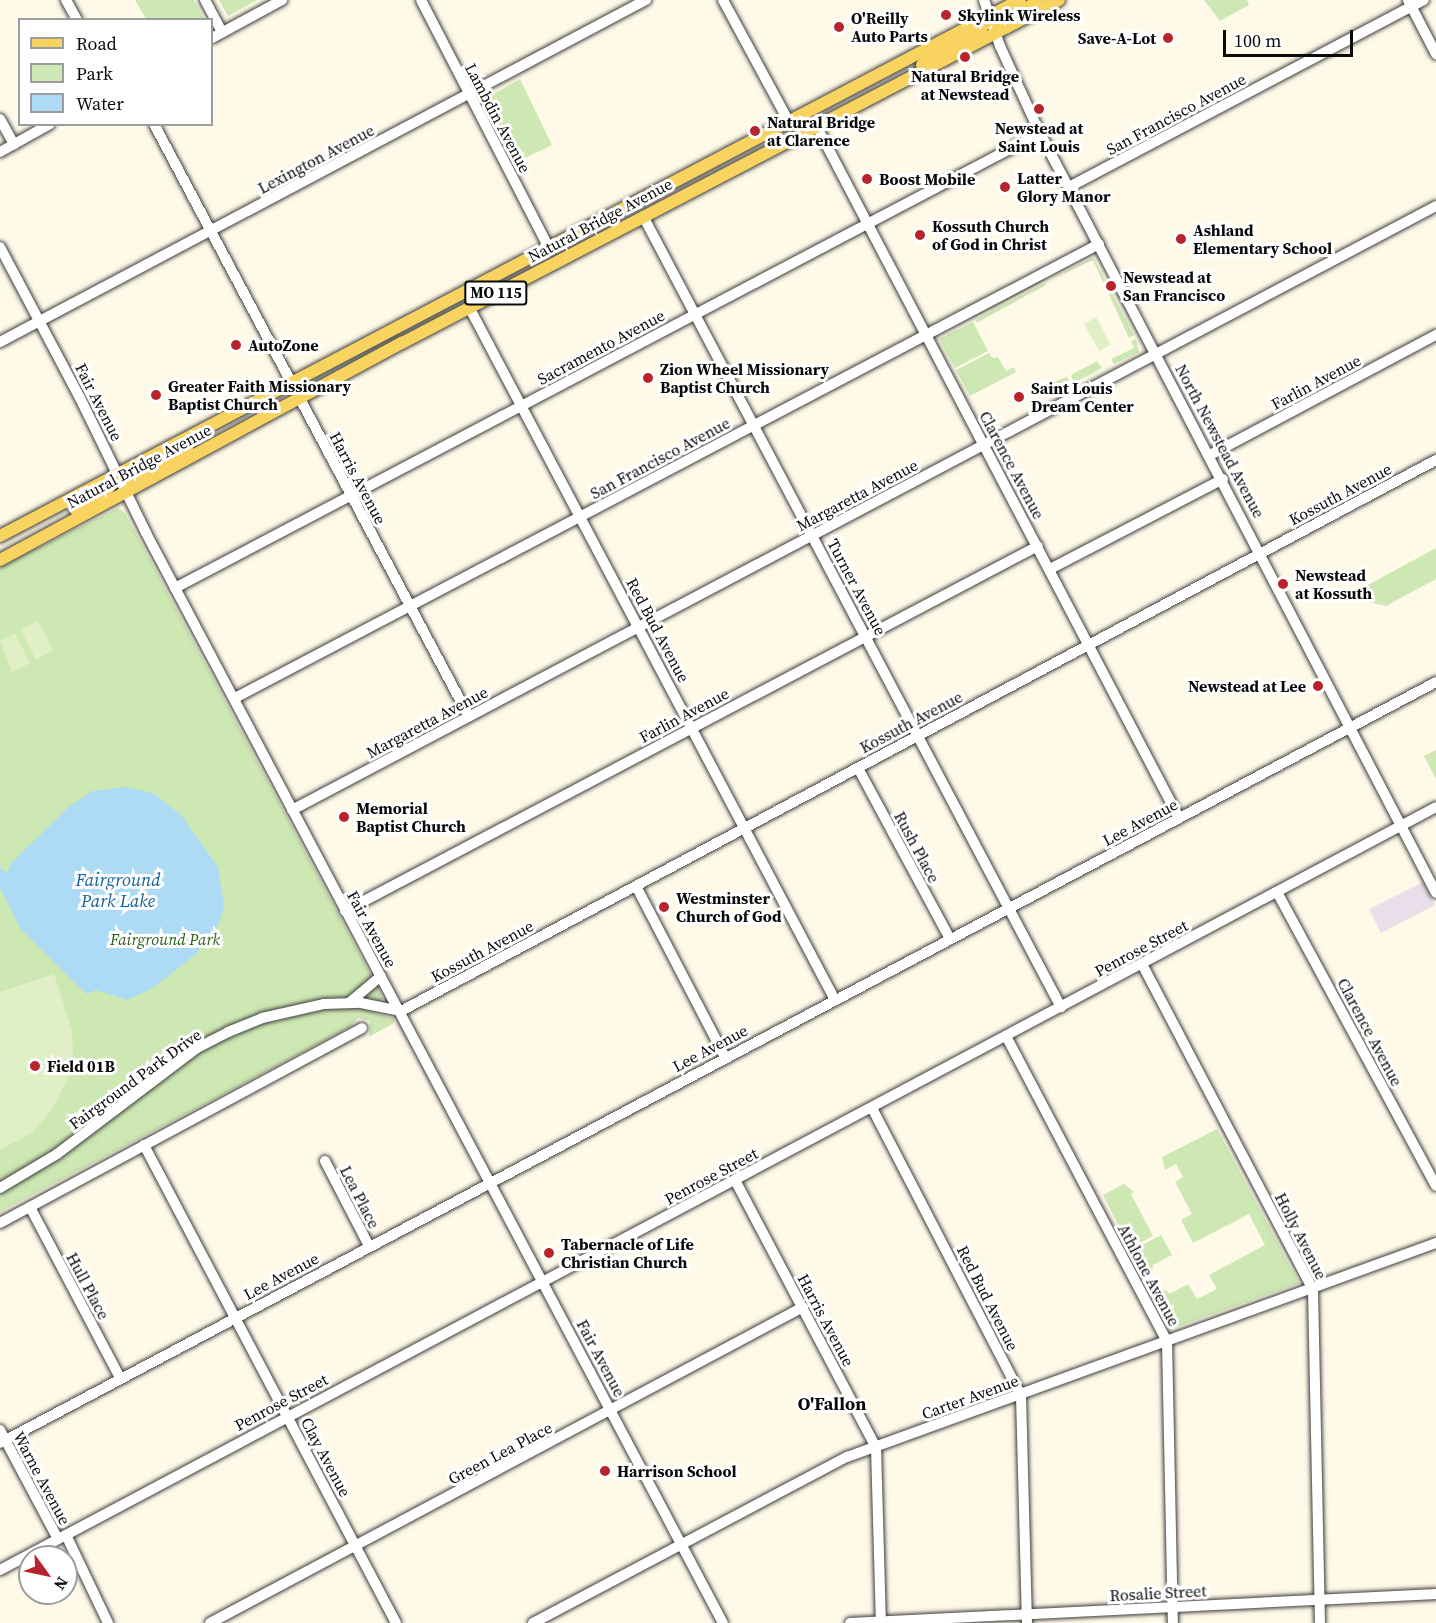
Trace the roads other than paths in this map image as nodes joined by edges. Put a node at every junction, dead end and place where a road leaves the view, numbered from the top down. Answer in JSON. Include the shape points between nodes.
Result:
{"nodes":[{"id":1,"x":66,"y":0,"type":"edge"},
{"id":2,"x":205,"y":0,"type":"edge"},
{"id":3,"x":282,"y":0,"type":"edge"},
{"id":4,"x":421,"y":0,"type":"edge"},
{"id":5,"x":646,"y":0,"type":"edge"},
{"id":6,"x":723,"y":0,"type":"edge"},
{"id":7,"x":984,"y":0,"type":"edge"},
{"id":8,"x":1020,"y":0,"type":"edge"},
{"id":9,"x":1039,"y":0,"type":"edge"},
{"id":10,"x":1059,"y":0,"type":"edge"},
{"id":11,"x":1424,"y":0,"type":"edge"},
{"id":12,"x":1409,"y":3,"type":"edge"},
{"id":13,"x":990,"y":16,"type":"junction"},
{"id":14,"x":76,"y":18,"type":"edge"},
{"id":15,"x":222,"y":32,"type":"junction"},
{"id":16,"x":995,"y":34,"type":"junction"},
{"id":17,"x":213,"y":37,"type":"edge"},
{"id":18,"x":1436,"y":54,"type":"edge"},
{"id":19,"x":898,"y":86,"type":"junction"},
{"id":20,"x":468,"y":95,"type":"junction"},
{"id":21,"x":0,"y":119,"type":"edge"},
{"id":22,"x":789,"y":122,"type":"junction"},
{"id":23,"x":46,"y":126,"type":"edge"},
{"id":24,"x":155,"y":126,"type":"edge"},
{"id":25,"x":817,"y":127,"type":"junction"},
{"id":26,"x":1040,"y":134,"type":"junction"},
{"id":27,"x":14,"y":144,"type":"junction"},
{"id":28,"x":0,"y":152,"type":"edge"},
{"id":29,"x":1069,"y":187,"type":"junction"},
{"id":30,"x":1436,"y":206,"type":"edge"},
{"id":31,"x":643,"y":216,"type":"junction"},
{"id":32,"x":867,"y":223,"type":"junction"},
{"id":33,"x":210,"y":233,"type":"junction"},
{"id":34,"x":1098,"y":244,"type":"junction"},
{"id":35,"x":0,"y":247,"type":"edge"},
{"id":36,"x":550,"y":250,"type":"junction"},
{"id":37,"x":470,"y":307,"type":"junction"},
{"id":38,"x":695,"y":314,"type":"junction"},
{"id":39,"x":39,"y":322,"type":"junction"},
{"id":40,"x":926,"y":334,"type":"junction"},
{"id":41,"x":1436,"y":335,"type":"edge"},
{"id":42,"x":0,"y":342,"type":"edge"},
{"id":43,"x":1156,"y":353,"type":"junction"},
{"id":44,"x":292,"y":384,"type":"junction"},
{"id":45,"x":300,"y":398,"type":"junction"},
{"id":46,"x":522,"y":406,"type":"junction"},
{"id":47,"x":219,"y":422,"type":"junction"},
{"id":48,"x":754,"y":425,"type":"junction"},
{"id":49,"x":984,"y":444,"type":"junction"},
{"id":50,"x":1210,"y":455,"type":"junction"},
{"id":51,"x":1436,"y":460,"type":"edge"},
{"id":52,"x":118,"y":474,"type":"junction"},
{"id":53,"x":1223,"y":479,"type":"junction"},
{"id":54,"x":126,"y":492,"type":"junction"},
{"id":55,"x":350,"y":495,"type":"junction"},
{"id":56,"x":581,"y":517,"type":"junction"},
{"id":57,"x":0,"y":536,"type":"edge"},
{"id":58,"x":813,"y":537,"type":"junction"},
{"id":59,"x":32,"y":543,"type":"junction"},
{"id":60,"x":1038,"y":546,"type":"junction"},
{"id":61,"x":1261,"y":553,"type":"junction"},
{"id":62,"x":0,"y":560,"type":"edge"},
{"id":63,"x":1050,"y":569,"type":"junction"},
{"id":64,"x":175,"y":588,"type":"junction"},
{"id":65,"x":409,"y":607,"type":"junction"},
{"id":66,"x":640,"y":627,"type":"junction"},
{"id":67,"x":866,"y":636,"type":"junction"},
{"id":68,"x":1090,"y":644,"type":"junction"},
{"id":69,"x":1436,"y":682,"type":"edge"},
{"id":70,"x":235,"y":698,"type":"junction"},
{"id":71,"x":469,"y":717,"type":"junction"},
{"id":72,"x":693,"y":727,"type":"junction"},
{"id":73,"x":1349,"y":728,"type":"junction"},
{"id":74,"x":918,"y":736,"type":"junction"},
{"id":75,"x":858,"y":768,"type":"junction"},
{"id":76,"x":1436,"y":807,"type":"edge"},
{"id":77,"x":292,"y":810,"type":"junction"},
{"id":78,"x":1179,"y":818,"type":"junction"},
{"id":79,"x":744,"y":827,"type":"junction"},
{"id":80,"x":1401,"y":827,"type":"junction"},
{"id":81,"x":636,"y":886,"type":"junction"},
{"id":82,"x":1277,"y":892,"type":"junction"},
{"id":83,"x":1436,"y":893,"type":"edge"},
{"id":84,"x":1009,"y":909,"type":"junction"},
{"id":85,"x":345,"y":911,"type":"junction"},
{"id":86,"x":950,"y":939,"type":"junction"},
{"id":87,"x":1142,"y":964,"type":"junction"},
{"id":88,"x":381,"y":975,"type":"junction"},
{"id":89,"x":835,"y":1000,"type":"junction"},
{"id":90,"x":351,"y":1002,"type":"junction"},
{"id":91,"x":1060,"y":1007,"type":"junction"},
{"id":92,"x":401,"y":1011,"type":"junction"},
{"id":93,"x":362,"y":1028,"type":"dead end"},
{"id":94,"x":1006,"y":1036,"type":"junction"},
{"id":95,"x":725,"y":1057,"type":"junction"},
{"id":96,"x":872,"y":1108,"type":"junction"},
{"id":97,"x":144,"y":1145,"type":"junction"},
{"id":98,"x":325,"y":1161,"type":"dead end"},
{"id":99,"x":735,"y":1180,"type":"junction"},
{"id":100,"x":492,"y":1182,"type":"junction"},
{"id":101,"x":1436,"y":1186,"type":"edge"},
{"id":102,"x":0,"y":1188,"type":"edge"},
{"id":103,"x":30,"y":1207,"type":"junction"},
{"id":104,"x":0,"y":1223,"type":"edge"},
{"id":105,"x":1436,"y":1243,"type":"edge"},
{"id":106,"x":369,"y":1246,"type":"junction"},
{"id":107,"x":544,"y":1282,"type":"junction"},
{"id":108,"x":1313,"y":1290,"type":"junction"},
{"id":109,"x":803,"y":1307,"type":"junction"},
{"id":110,"x":235,"y":1318,"type":"junction"},
{"id":111,"x":1167,"y":1342,"type":"junction"},
{"id":112,"x":120,"y":1378,"type":"junction"},
{"id":113,"x":1021,"y":1395,"type":"junction"},
{"id":114,"x":612,"y":1412,"type":"junction"},
{"id":115,"x":287,"y":1415,"type":"junction"},
{"id":116,"x":2,"y":1438,"type":"edge"},
{"id":117,"x":876,"y":1447,"type":"junction"},
{"id":118,"x":62,"y":1537,"type":"junction"},
{"id":119,"x":681,"y":1543,"type":"junction"},
{"id":120,"x":356,"y":1546,"type":"junction"},
{"id":121,"x":0,"y":1570,"type":"edge"},
{"id":122,"x":1436,"y":1594,"type":"edge"},
{"id":123,"x":1319,"y":1601,"type":"junction"},
{"id":124,"x":1173,"y":1607,"type":"junction"},
{"id":125,"x":1027,"y":1618,"type":"edge"},
{"id":126,"x":881,"y":1622,"type":"edge"},
{"id":127,"x":108,"y":1623,"type":"edge"},
{"id":128,"x":210,"y":1623,"type":"edge"},
{"id":129,"x":396,"y":1623,"type":"edge"},
{"id":130,"x":533,"y":1623,"type":"edge"},
{"id":131,"x":723,"y":1623,"type":"edge"},
{"id":132,"x":850,"y":1623,"type":"edge"},
{"id":133,"x":1173,"y":1623,"type":"edge"},
{"id":134,"x":1320,"y":1623,"type":"edge"}],
"edges":[{"from":1,"to":14,"type":"street"},
{"from":2,"to":15,"type":"street"},
{"from":3,"to":15,"type":"street"},
{"from":4,"to":20,"type":"street","name":"Lambdin Avenue"},
{"from":5,"to":20,"type":"street","name":"Lexington Avenue"},
{"from":6,"to":22,"type":"street"},
{"from":7,"to":13,"type":"street","name":"North Newstead Avenue"},
{"from":8,"to":13,"type":"main road","name":"Natural Bridge Avenue"},
{"from":9,"to":16,"type":"main road","via":[[1002,22]]},
{"from":10,"to":16,"type":"main road","name":"Natural Bridge Avenue"},
{"from":11,"to":12,"type":"street","name":"San Francisco Avenue"},
{"from":12,"to":18,"type":"street"},
{"from":12,"to":29,"type":"street","name":"San Francisco Avenue"},
{"from":13,"to":16,"type":"street","name":"North Newstead Avenue"},
{"from":13,"to":19,"type":"main road","via":[[979,31],[930,59]]},
{"from":13,"to":22,"type":"main road","name":"Natural Bridge Avenue"},
{"from":15,"to":17,"type":"street"},
{"from":16,"to":19,"type":"main road","name":"Natural Bridge Avenue","number":"MO 115"},
{"from":16,"to":26,"type":"street","name":"North Newstead Avenue"},
{"from":19,"to":25,"type":"main road","name":"Natural Bridge Avenue","number":"MO 115"},
{"from":20,"to":33,"type":"street","name":"Lexington Avenue"},
{"from":20,"to":36,"type":"street","name":"Lambdin Avenue"},
{"from":21,"to":27,"type":"street"},
{"from":22,"to":36,"type":"main road","name":"Natural Bridge Avenue"},
{"from":23,"to":27,"type":"street"},
{"from":24,"to":33,"type":"street","name":"Harris Avenue"},
{"from":25,"to":31,"type":"main road","name":"Natural Bridge Avenue","number":"MO 115"},
{"from":25,"to":32,"type":"street","name":"Clarence Avenue"},
{"from":26,"to":29,"type":"street","name":"North Newstead Avenue"},
{"from":26,"to":32,"type":"street","name":"Sacramento Avenue"},
{"from":27,"to":28,"type":"street"},
{"from":29,"to":34,"type":"street","name":"North Newstead Avenue"},
{"from":30,"to":43,"type":"street","name":"Margaretta Avenue"},
{"from":31,"to":37,"type":"main road","name":"Natural Bridge Avenue","number":"MO 115"},
{"from":31,"to":38,"type":"street","name":"Turner Avenue"},
{"from":32,"to":38,"type":"street","name":"Sacramento Avenue"},
{"from":32,"to":40,"type":"street","name":"Clarence Avenue"},
{"from":33,"to":39,"type":"street","name":"Lexington Avenue"},
{"from":33,"to":44,"type":"street","name":"Harris Avenue"},
{"from":34,"to":40,"type":"street","name":"San Francisco Avenue"},
{"from":34,"to":43,"type":"street","name":"North Newstead Avenue"},
{"from":35,"to":39,"type":"street","name":"Fair Avenue"},
{"from":36,"to":44,"type":"main road","name":"Natural Bridge Avenue"},
{"from":37,"to":45,"type":"main road","name":"Natural Bridge Avenue","number":"MO 115"},
{"from":37,"to":46,"type":"street","name":"Red Bud Avenue"},
{"from":38,"to":46,"type":"street","name":"Sacramento Avenue"},
{"from":38,"to":48,"type":"street","name":"Turner Avenue"},
{"from":39,"to":42,"type":"street","name":"Lexington Avenue"},
{"from":39,"to":52,"type":"street","name":"Fair Avenue"},
{"from":40,"to":48,"type":"street","name":"San Francisco Avenue"},
{"from":40,"to":49,"type":"street","name":"Clarence Avenue"},
{"from":41,"to":50,"type":"street","name":"Farlin Avenue"},
{"from":43,"to":49,"type":"street","name":"Margaretta Avenue"},
{"from":43,"to":50,"type":"street","name":"North Newstead Avenue"},
{"from":44,"to":45,"type":"street","name":"Harris Avenue"},
{"from":44,"to":47,"type":"main road","name":"Natural Bridge Avenue"},
{"from":45,"to":54,"type":"main road","name":"Natural Bridge Avenue","number":"MO 115"},
{"from":45,"to":55,"type":"street","name":"Harris Avenue"},
{"from":46,"to":55,"type":"street","name":"Sacramento Avenue"},
{"from":46,"to":56,"type":"street","name":"Red Bud Avenue"},
{"from":47,"to":52,"type":"main road","name":"Natural Bridge Avenue"},
{"from":47,"to":54,"type":"main road","via":[[193,444],[143,472]]},
{"from":48,"to":56,"type":"street","name":"San Francisco Avenue"},
{"from":48,"to":58,"type":"street","name":"Turner Avenue"},
{"from":49,"to":58,"type":"street","name":"Margaretta Avenue"},
{"from":49,"to":60,"type":"street","name":"Clarence Avenue"},
{"from":50,"to":53,"type":"street","name":"North Newstead Avenue"},
{"from":51,"to":61,"type":"street","name":"Kossuth Avenue"},
{"from":52,"to":54,"type":"street","name":"Fair Avenue"},
{"from":52,"to":57,"type":"main road","name":"Natural Bridge Avenue"},
{"from":52,"to":59,"type":"main road","via":[[104,494],[57,521]]},
{"from":53,"to":61,"type":"street","name":"North Newstead Avenue"},
{"from":53,"to":63,"type":"street"},
{"from":54,"to":59,"type":"main road","name":"Natural Bridge Avenue","number":"MO 115"},
{"from":54,"to":64,"type":"street","name":"Fair Avenue"},
{"from":55,"to":64,"type":"street","name":"Sacramento Avenue"},
{"from":55,"to":65,"type":"street","name":"Harris Avenue"},
{"from":56,"to":65,"type":"street","name":"San Francisco Avenue"},
{"from":56,"to":66,"type":"street","name":"Red Bud Avenue"},
{"from":58,"to":66,"type":"street","name":"Margaretta Avenue"},
{"from":58,"to":67,"type":"street","name":"Turner Avenue"},
{"from":59,"to":62,"type":"main road","name":"Natural Bridge Avenue","number":"MO 115"},
{"from":60,"to":63,"type":"street","name":"Clarence Avenue"},
{"from":60,"to":67,"type":"street","name":"Farlin Avenue"},
{"from":61,"to":68,"type":"street","name":"Kossuth Avenue"},
{"from":61,"to":73,"type":"street","name":"North Newstead Avenue"},
{"from":63,"to":68,"type":"street","name":"Clarence Avenue"},
{"from":64,"to":70,"type":"street","name":"Fair Avenue"},
{"from":65,"to":70,"type":"street","name":"San Francisco Avenue"},
{"from":65,"to":71,"type":"street","name":"Harris Avenue"},
{"from":66,"to":71,"type":"street","name":"Margaretta Avenue"},
{"from":66,"to":72,"type":"street","name":"Red Bud Avenue"},
{"from":67,"to":72,"type":"street","name":"Farlin Avenue"},
{"from":67,"to":74,"type":"street","name":"Turner Avenue"},
{"from":68,"to":74,"type":"street","name":"Kossuth Avenue"},
{"from":68,"to":78,"type":"street","name":"Clarence Avenue"},
{"from":69,"to":73,"type":"street","name":"Lee Avenue"},
{"from":70,"to":77,"type":"street","name":"Fair Avenue"},
{"from":71,"to":77,"type":"street","name":"Margaretta Avenue"},
{"from":72,"to":79,"type":"street","name":"Red Bud Avenue"},
{"from":72,"to":85,"type":"street","name":"Farlin Avenue"},
{"from":73,"to":78,"type":"street","name":"Lee Avenue"},
{"from":73,"to":80,"type":"street","name":"North Newstead Avenue"},
{"from":74,"to":75,"type":"street","name":"Kossuth Avenue"},
{"from":74,"to":84,"type":"street","name":"Turner Avenue"},
{"from":75,"to":79,"type":"street","name":"Kossuth Avenue"},
{"from":75,"to":86,"type":"street","name":"Rush Place"},
{"from":76,"to":80,"type":"street","name":"Penrose Street"},
{"from":77,"to":85,"type":"street","name":"Fair Avenue"},
{"from":78,"to":84,"type":"street","name":"Lee Avenue"},
{"from":79,"to":81,"type":"street","name":"Kossuth Avenue"},
{"from":79,"to":89,"type":"street","name":"Red Bud Avenue"},
{"from":80,"to":82,"type":"street","name":"Penrose Street"},
{"from":80,"to":83,"type":"street","name":"North Newstead Avenue"},
{"from":81,"to":92,"type":"street","name":"Kossuth Avenue"},
{"from":81,"to":95,"type":"street"},
{"from":82,"to":87,"type":"street","name":"Penrose Street"},
{"from":82,"to":101,"type":"street","name":"Clarence Avenue"},
{"from":84,"to":86,"type":"street","name":"Lee Avenue"},
{"from":84,"to":91,"type":"street"},
{"from":85,"to":88,"type":"street","name":"Fair Avenue"},
{"from":86,"to":89,"type":"street","name":"Lee Avenue"},
{"from":87,"to":91,"type":"street","name":"Penrose Street"},
{"from":87,"to":108,"type":"street","name":"Holly Avenue"},
{"from":88,"to":90,"type":"street"},
{"from":88,"to":92,"type":"street","name":"Fair Avenue"},
{"from":89,"to":95,"type":"street","name":"Lee Avenue"},
{"from":90,"to":92,"type":"street","name":"Fairground Park Drive"},
{"from":90,"to":102,"type":"street","name":"Fairground Park Drive","via":[[295,1009],[228,1032],[197,1048],[57,1154]]},
{"from":91,"to":94,"type":"street","name":"Penrose Street"},
{"from":92,"to":100,"type":"street","name":"Fair Avenue"},
{"from":93,"to":97,"type":"street"},
{"from":94,"to":96,"type":"street","name":"Penrose Street"},
{"from":94,"to":111,"type":"street","name":"Athlone Avenue"},
{"from":95,"to":100,"type":"street","name":"Lee Avenue"},
{"from":96,"to":99,"type":"street","name":"Penrose Street"},
{"from":96,"to":113,"type":"street","name":"Red Bud Avenue"},
{"from":97,"to":103,"type":"street"},
{"from":97,"to":110,"type":"street","name":"Clay Avenue"},
{"from":98,"to":106,"type":"street","name":"Lea Place"},
{"from":99,"to":107,"type":"street","name":"Penrose Street"},
{"from":99,"to":109,"type":"street","name":"Harris Avenue"},
{"from":100,"to":106,"type":"street","name":"Lee Avenue"},
{"from":100,"to":107,"type":"street","name":"Fair Avenue"},
{"from":103,"to":104,"type":"street"},
{"from":103,"to":112,"type":"street","name":"Hull Place"},
{"from":105,"to":108,"type":"street","name":"Carter Avenue"},
{"from":106,"to":110,"type":"street","name":"Lee Avenue"},
{"from":107,"to":114,"type":"street","name":"Fair Avenue"},
{"from":107,"to":115,"type":"street","name":"Penrose Street"},
{"from":108,"to":111,"type":"street","name":"Carter Avenue"},
{"from":108,"to":123,"type":"street","name":"Holly Avenue"},
{"from":109,"to":114,"type":"street","name":"Green Lea Place"},
{"from":109,"to":117,"type":"street","name":"Harris Avenue"},
{"from":110,"to":112,"type":"street","name":"Lee Avenue"},
{"from":110,"to":115,"type":"street","name":"Clay Avenue"},
{"from":111,"to":113,"type":"street","name":"Carter Avenue"},
{"from":111,"to":124,"type":"street","name":"Athlone Avenue"},
{"from":112,"to":116,"type":"street","name":"Lee Avenue"},
{"from":113,"to":117,"type":"street","name":"Carter Avenue"},
{"from":113,"to":125,"type":"street","name":"Red Bud Avenue"},
{"from":114,"to":119,"type":"street","name":"Fair Avenue"},
{"from":114,"to":120,"type":"street","name":"Green Lea Place"},
{"from":115,"to":118,"type":"street","name":"Penrose Street"},
{"from":115,"to":120,"type":"street","name":"Clay Avenue"},
{"from":116,"to":118,"type":"street","name":"Warne Avenue"},
{"from":117,"to":119,"type":"street","name":"Carter Avenue","via":[[835,1462]]},
{"from":117,"to":126,"type":"street","name":"Harris Avenue"},
{"from":118,"to":121,"type":"street","name":"Penrose Street"},
{"from":118,"to":127,"type":"street","name":"Warne Avenue"},
{"from":119,"to":130,"type":"street","name":"Carter Avenue"},
{"from":119,"to":131,"type":"street","name":"Fair Avenue"},
{"from":120,"to":128,"type":"street","name":"Green Lea Place"},
{"from":120,"to":129,"type":"street","name":"Clay Avenue"},
{"from":122,"to":123,"type":"street","name":"Rosalie Street"},
{"from":123,"to":124,"type":"street","name":"Rosalie Street"},
{"from":123,"to":134,"type":"street","name":"Holly Avenue"},
{"from":124,"to":125,"type":"street","name":"Rosalie Street"},
{"from":124,"to":133,"type":"street","name":"Athlone Avenue"},
{"from":125,"to":126,"type":"street","name":"Rosalie Street"},
{"from":126,"to":132,"type":"street","name":"Rosalie Street"}]}
